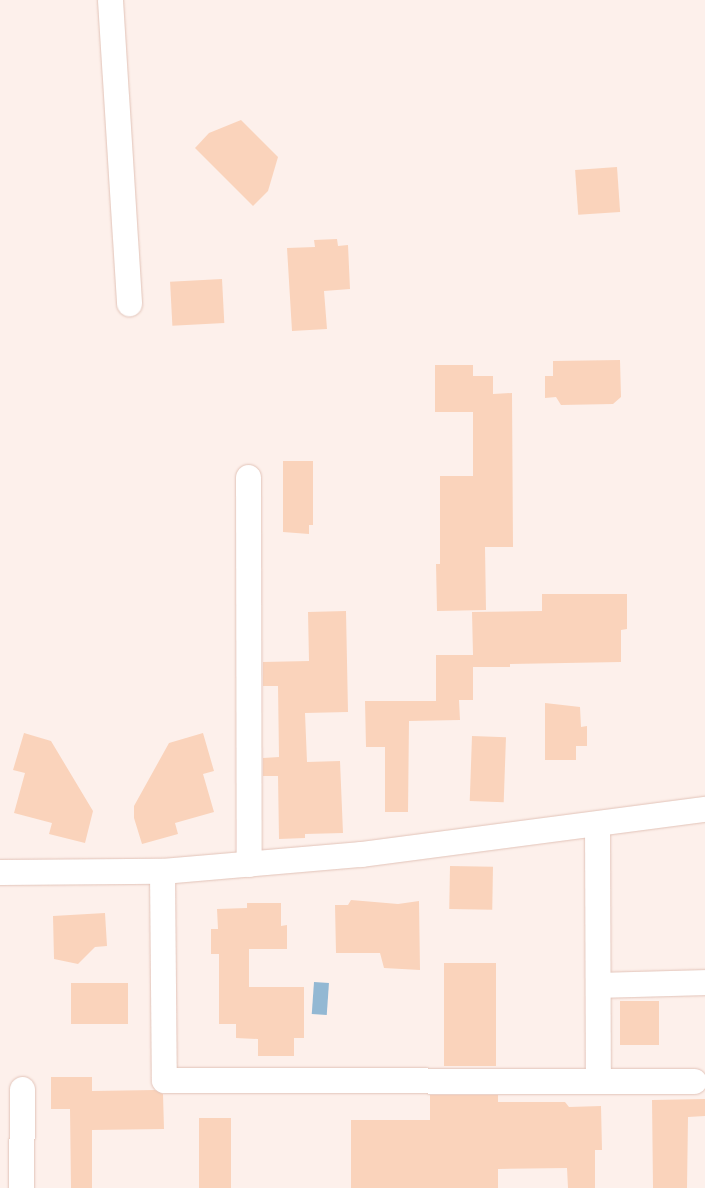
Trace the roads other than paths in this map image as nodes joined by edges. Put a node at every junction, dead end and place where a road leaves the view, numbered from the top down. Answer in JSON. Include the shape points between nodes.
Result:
{"nodes":[{"id":1,"x":110,"y":0,"type":"edge"},
{"id":2,"x":128,"y":303,"type":"dead end"},
{"id":3,"x":248,"y":477,"type":"dead end"},
{"id":4,"x":705,"y":809,"type":"edge"},
{"id":5,"x":597,"y":824,"type":"junction"},
{"id":6,"x":248,"y":864,"type":"junction"},
{"id":7,"x":162,"y":871,"type":"junction"},
{"id":8,"x":0,"y":872,"type":"edge"},
{"id":9,"x":705,"y":982,"type":"edge"},
{"id":10,"x":599,"y":985,"type":"junction"},
{"id":11,"x":598,"y":1081,"type":"junction"},
{"id":12,"x":694,"y":1081,"type":"dead end"},
{"id":13,"x":22,"y":1089,"type":"dead end"},
{"id":14,"x":21,"y":1188,"type":"edge"}],
"edges":[{"from":1,"to":2,"type":"street"},
{"from":3,"to":6,"type":"street"},
{"from":4,"to":5,"type":"street"},
{"from":5,"to":6,"type":"street","via":[[361,854]]},
{"from":5,"to":10,"type":"street"},
{"from":6,"to":7,"type":"street"},
{"from":7,"to":8,"type":"street"},
{"from":7,"to":11,"type":"street","via":[[164,1080]]},
{"from":9,"to":10,"type":"street"},
{"from":10,"to":11,"type":"street"},
{"from":11,"to":12,"type":"street"},
{"from":13,"to":14,"type":"street"}]}
